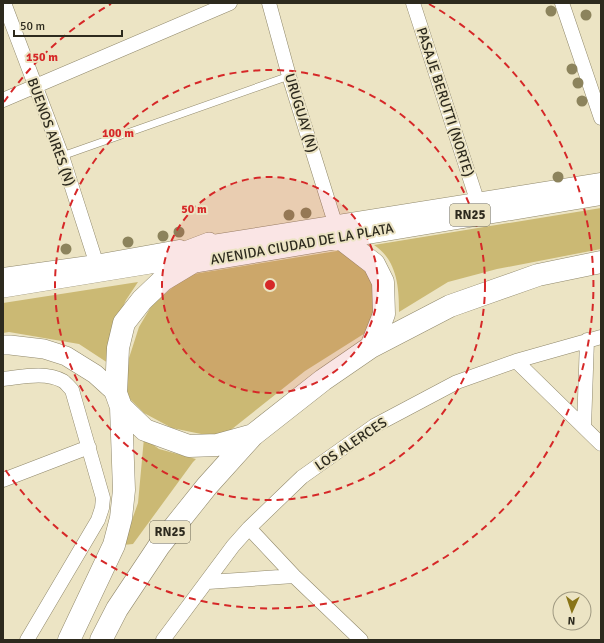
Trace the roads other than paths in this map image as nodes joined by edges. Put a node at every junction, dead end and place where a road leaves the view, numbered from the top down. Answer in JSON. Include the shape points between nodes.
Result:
{"nodes":[{"id":1,"x":4,"y":3,"type":"edge"},
{"id":2,"x":230,"y":3,"type":"edge"},
{"id":3,"x":269,"y":3,"type":"edge"},
{"id":4,"x":413,"y":3,"type":"edge"},
{"id":5,"x":562,"y":3,"type":"edge"},
{"id":6,"x":289,"y":76,"type":"junction"},
{"id":7,"x":35,"y":87,"type":"junction"},
{"id":8,"x":3,"y":100,"type":"edge"},
{"id":9,"x":601,"y":118,"type":"edge"},
{"id":10,"x":62,"y":156,"type":"junction"},
{"id":11,"x":601,"y":180,"type":"edge"},
{"id":12,"x":550,"y":189,"type":"junction"},
{"id":13,"x":601,"y":194,"type":"edge"},
{"id":14,"x":477,"y":200,"type":"junction"},
{"id":15,"x":337,"y":230,"type":"junction"},
{"id":16,"x":209,"y":242,"type":"junction"},
{"id":17,"x":96,"y":262,"type":"junction"},
{"id":18,"x":193,"y":262,"type":"junction"},
{"id":19,"x":601,"y":262,"type":"edge"},
{"id":20,"x":150,"y":264,"type":"junction"},
{"id":21,"x":3,"y":275,"type":"edge"},
{"id":22,"x":3,"y":288,"type":"edge"},
{"id":23,"x":601,"y":337,"type":"edge"},
{"id":24,"x":586,"y":340,"type":"junction"},
{"id":25,"x":3,"y":346,"type":"edge"},
{"id":26,"x":371,"y":347,"type":"junction"},
{"id":27,"x":516,"y":361,"type":"junction"},
{"id":28,"x":3,"y":378,"type":"edge"},
{"id":29,"x":118,"y":400,"type":"junction"},
{"id":30,"x":584,"y":427,"type":"junction"},
{"id":31,"x":253,"y":435,"type":"junction"},
{"id":32,"x":601,"y":444,"type":"edge"},
{"id":33,"x":89,"y":447,"type":"junction"},
{"id":34,"x":3,"y":480,"type":"edge"},
{"id":35,"x":249,"y":528,"type":"junction"},
{"id":36,"x":294,"y":576,"type":"junction"},
{"id":37,"x":208,"y":582,"type":"junction"},
{"id":38,"x":27,"y":640,"type":"edge"},
{"id":39,"x":69,"y":640,"type":"edge"},
{"id":40,"x":101,"y":640,"type":"edge"},
{"id":41,"x":163,"y":640,"type":"edge"},
{"id":42,"x":362,"y":640,"type":"edge"}],
"edges":[{"from":1,"to":7,"type":"street","name":"BUENOS AIRES (N)"},
{"from":2,"to":7,"type":"street"},
{"from":3,"to":6,"type":"street","name":"URUGUAY (N)"},
{"from":4,"to":14,"type":"street","name":"PASAJE BERUTTI (NORTE)"},
{"from":5,"to":9,"type":"street"},
{"from":6,"to":10,"type":"lane"},
{"from":6,"to":15,"type":"street","name":"URUGUAY (N)"},
{"from":7,"to":8,"type":"street"},
{"from":7,"to":10,"type":"street","name":"BUENOS AIRES (N)"},
{"from":10,"to":17,"type":"street","name":"BUENOS AIRES (N)"},
{"from":11,"to":12,"type":"street","name":"AVENIDA CIUDAD DE LA PLATA"},
{"from":12,"to":13,"type":"highway"},
{"from":12,"to":14,"type":"street","name":"AVENIDA CIUDAD DE LA PLATA"},
{"from":13,"to":15,"type":"highway","name":"AVENIDA CIUDAD DE LA PLATA","number":"RN25"},
{"from":14,"to":15,"type":"street","name":"AVENIDA CIUDAD DE LA PLATA"},
{"from":15,"to":16,"type":"street","name":"AVENIDA CIUDAD DE LA PLATA"},
{"from":15,"to":18,"type":"highway","name":"AVENIDA CIUDAD DE LA PLATA","number":"RN25"},
{"from":15,"to":26,"type":"highway","via":[[374,264],[383,282],[384,314]]},
{"from":16,"to":17,"type":"street","name":"AVENIDA CIUDAD DE LA PLATA"},
{"from":16,"to":20,"type":"street"},
{"from":17,"to":21,"type":"street","name":"AVENIDA CIUDAD DE LA PLATA"},
{"from":18,"to":20,"type":"street","name":"AVENIDA CIUDAD DE LA PLATA"},
{"from":18,"to":29,"type":"highway","number":"RN25","via":[[163,280],[142,300],[124,323],[118,348]]},
{"from":19,"to":26,"type":"highway","number":"RN25","via":[[538,275],[450,306]]},
{"from":20,"to":22,"type":"street","name":"AVENIDA CIUDAD DE LA PLATA"},
{"from":23,"to":24,"type":"street","name":"LOS ALERCES"},
{"from":24,"to":27,"type":"street","name":"LOS ALERCES"},
{"from":24,"to":30,"type":"street"},
{"from":25,"to":29,"type":"street","via":[[44,349],[66,356],[95,374]]},
{"from":26,"to":31,"type":"highway","number":"RN25","via":[[323,380]]},
{"from":27,"to":30,"type":"street"},
{"from":27,"to":35,"type":"street","name":"LOS ALERCES","via":[[457,382],[374,426],[302,477]]},
{"from":28,"to":33,"type":"street","via":[[43,376],[64,381],[72,390]]},
{"from":29,"to":31,"type":"highway","via":[[145,430],[189,446],[217,445]]},
{"from":29,"to":39,"type":"highway","number":"RN25","via":[[124,490],[121,518],[114,545]]},
{"from":30,"to":32,"type":"street"},
{"from":31,"to":40,"type":"highway","number":"RN25","via":[[158,546],[117,609]]},
{"from":33,"to":34,"type":"street"},
{"from":33,"to":38,"type":"street","via":[[101,488],[102,508],[98,520]]},
{"from":35,"to":36,"type":"street"},
{"from":35,"to":37,"type":"street","name":"LOS ALERCES"},
{"from":36,"to":37,"type":"street"},
{"from":36,"to":42,"type":"street"},
{"from":37,"to":41,"type":"street","name":"LOS ALERCES"}]}
